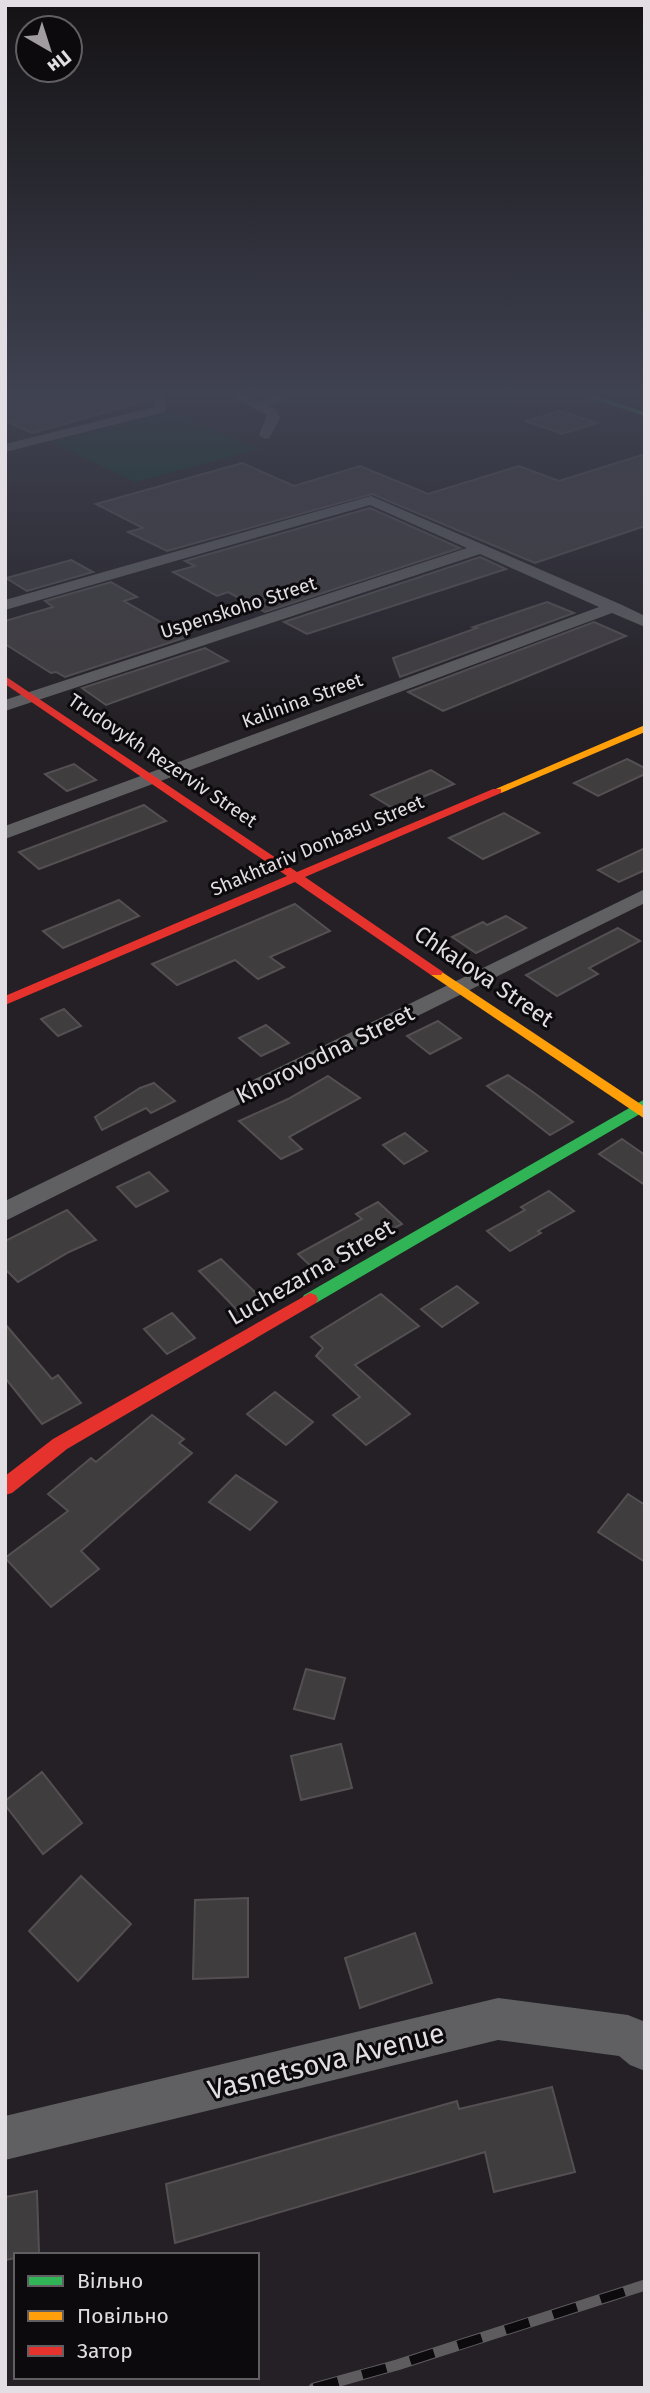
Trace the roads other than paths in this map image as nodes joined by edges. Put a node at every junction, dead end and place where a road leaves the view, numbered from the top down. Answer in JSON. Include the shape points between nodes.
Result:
{"nodes":[{"id":1,"x":358,"y":504,"type":"edge"},
{"id":2,"x":380,"y":504,"type":"edge"},
{"id":3,"x":483,"y":548,"type":"junction"},
{"id":4,"x":5,"y":605,"type":"edge"},
{"id":5,"x":614,"y":607,"type":"junction"},
{"id":6,"x":645,"y":622,"type":"edge"},
{"id":7,"x":5,"y":679,"type":"edge"},
{"id":8,"x":32,"y":697,"type":"junction"},
{"id":9,"x":5,"y":706,"type":"edge"},
{"id":10,"x":645,"y":728,"type":"edge"},
{"id":11,"x":153,"y":778,"type":"junction"},
{"id":12,"x":5,"y":833,"type":"edge"},
{"id":13,"x":297,"y":876,"type":"junction"},
{"id":14,"x":645,"y":895,"type":"edge"},
{"id":15,"x":460,"y":987,"type":"junction"},
{"id":16,"x":5,"y":1002,"type":"edge"},
{"id":17,"x":642,"y":1109,"type":"edge"},
{"id":18,"x":5,"y":1212,"type":"edge"},
{"id":19,"x":5,"y":1487,"type":"edge"},
{"id":20,"x":645,"y":2050,"type":"edge"},
{"id":21,"x":5,"y":2138,"type":"edge"}],
"edges":[{"from":1,"to":4,"type":"street"},
{"from":2,"to":3,"type":"street"},
{"from":3,"to":5,"type":"street"},
{"from":3,"to":8,"type":"street","name":"Uspenskoho Street"},
{"from":5,"to":6,"type":"street"},
{"from":5,"to":11,"type":"street","name":"Kalinina Street"},
{"from":7,"to":8,"type":"street","name":"Trudovykh Rezerviv Street"},
{"from":8,"to":9,"type":"street","name":"Uspenskoho Street"},
{"from":8,"to":11,"type":"street","name":"Trudovykh Rezerviv Street"},
{"from":10,"to":13,"type":"street","name":"Shakhtariv Donbasu Street"},
{"from":11,"to":12,"type":"street","name":"Kalinina Street"},
{"from":11,"to":13,"type":"street","name":"Trudovykh Rezerviv Street"},
{"from":13,"to":15,"type":"street","name":"Chkalova Street"},
{"from":13,"to":16,"type":"street","name":"Shakhtariv Donbasu Street"},
{"from":14,"to":15,"type":"street","name":"Khorovodna Street"},
{"from":15,"to":17,"type":"street","name":"Chkalova Street"},
{"from":15,"to":18,"type":"street","name":"Khorovodna Street"},
{"from":17,"to":19,"type":"street","name":"Luchezarna Street","via":[[60,1444]]},
{"from":20,"to":21,"type":"street","name":"Vasnetsova Avenue","via":[[628,2036],[498,2019]]}]}
